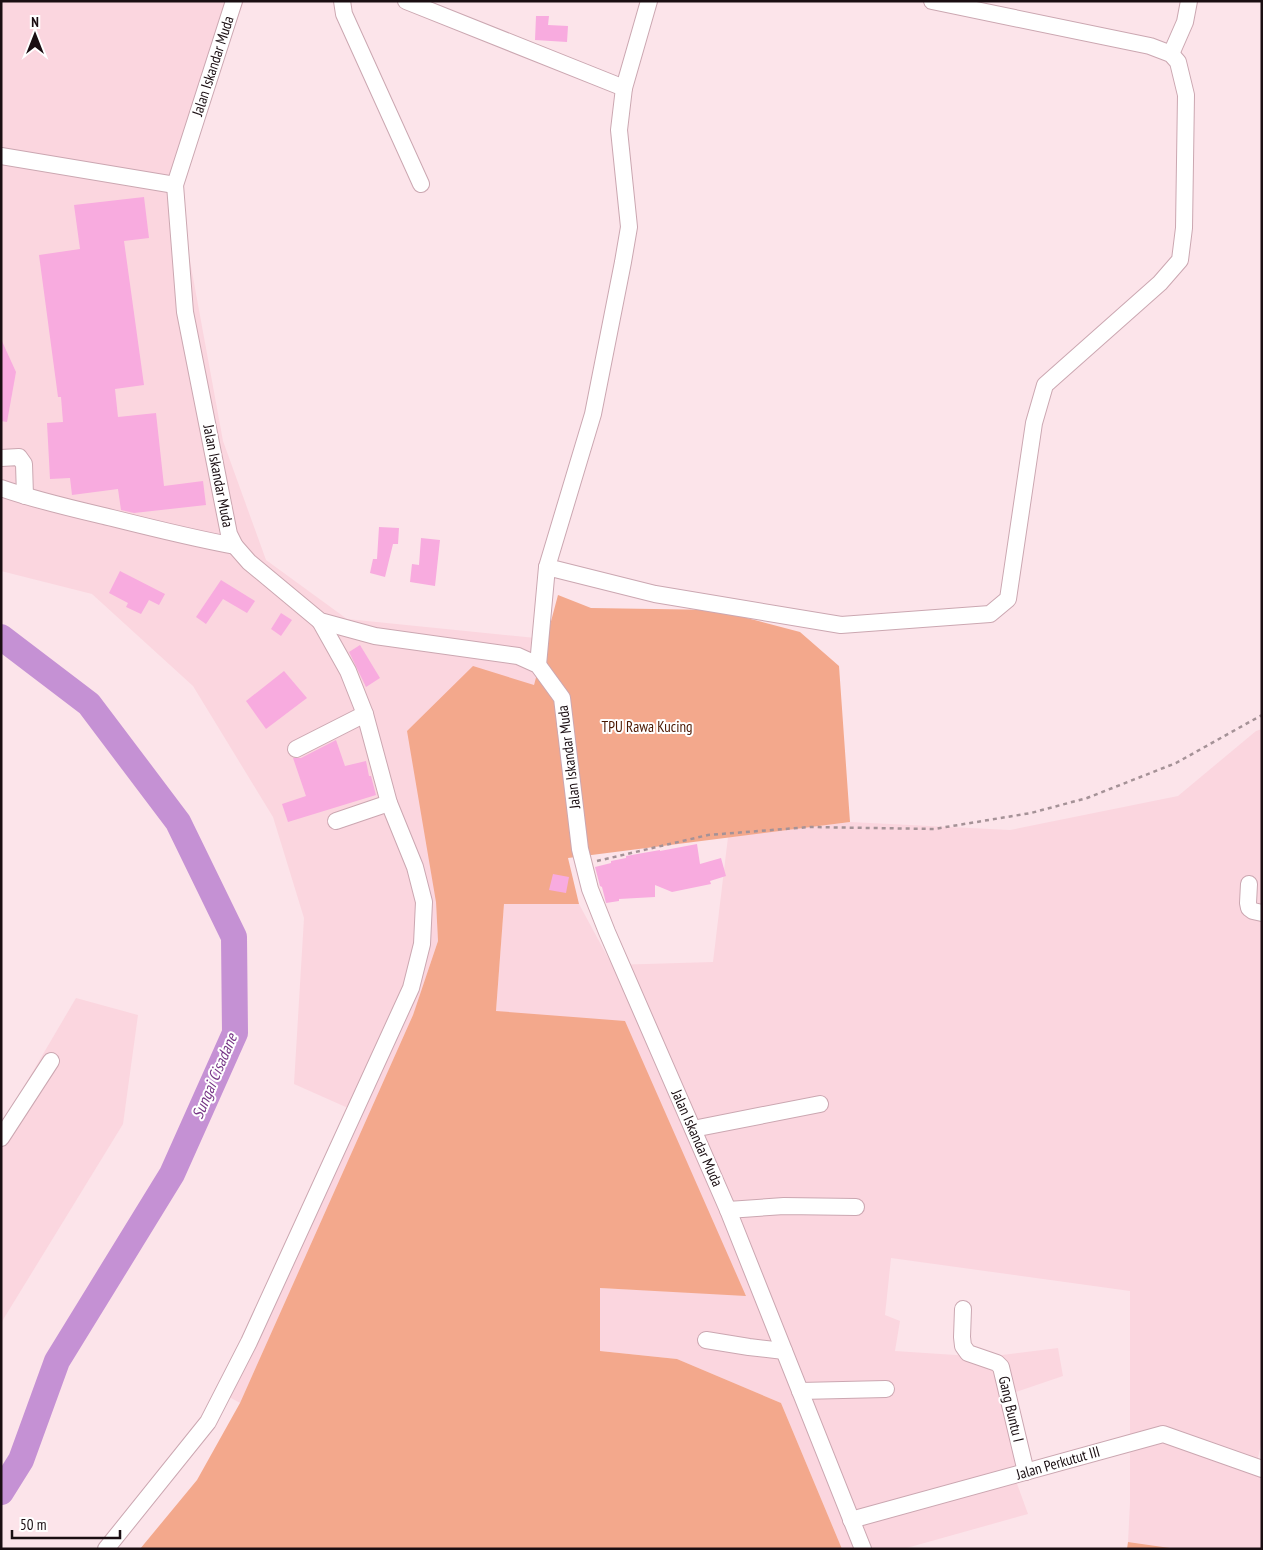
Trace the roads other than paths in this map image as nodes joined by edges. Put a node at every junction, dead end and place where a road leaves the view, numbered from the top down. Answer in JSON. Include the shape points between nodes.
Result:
{"nodes":[{"id":1,"x":234,"y":1,"type":"edge"},
{"id":2,"x":342,"y":1,"type":"edge"},
{"id":3,"x":406,"y":1,"type":"edge"},
{"id":4,"x":649,"y":1,"type":"edge"},
{"id":5,"x":932,"y":1,"type":"edge"},
{"id":6,"x":1189,"y":1,"type":"edge"},
{"id":7,"x":1171,"y":54,"type":"junction"},
{"id":8,"x":624,"y":88,"type":"junction"},
{"id":9,"x":1,"y":156,"type":"edge"},
{"id":10,"x":421,"y":184,"type":"dead end"},
{"id":11,"x":174,"y":185,"type":"junction"},
{"id":12,"x":1,"y":458,"type":"edge"},
{"id":13,"x":1,"y":488,"type":"edge"},
{"id":14,"x":25,"y":496,"type":"junction"},
{"id":15,"x":234,"y":546,"type":"junction"},
{"id":16,"x":547,"y":567,"type":"junction"},
{"id":17,"x":320,"y":621,"type":"junction"},
{"id":18,"x":538,"y":665,"type":"junction"},
{"id":19,"x":365,"y":714,"type":"junction"},
{"id":20,"x":296,"y":749,"type":"dead end"},
{"id":21,"x":389,"y":804,"type":"junction"},
{"id":22,"x":336,"y":821,"type":"dead end"},
{"id":23,"x":1249,"y":884,"type":"dead end"},
{"id":24,"x":1262,"y":913,"type":"edge"},
{"id":25,"x":51,"y":1061,"type":"dead end"},
{"id":26,"x":820,"y":1104,"type":"dead end"},
{"id":27,"x":693,"y":1129,"type":"junction"},
{"id":28,"x":1,"y":1138,"type":"edge"},
{"id":29,"x":856,"y":1207,"type":"dead end"},
{"id":30,"x":728,"y":1210,"type":"junction"},
{"id":31,"x":963,"y":1309,"type":"dead end"},
{"id":32,"x":706,"y":1340,"type":"dead end"},
{"id":33,"x":784,"y":1350,"type":"junction"},
{"id":34,"x":886,"y":1389,"type":"dead end"},
{"id":35,"x":800,"y":1391,"type":"junction"},
{"id":36,"x":1262,"y":1469,"type":"edge"},
{"id":37,"x":1026,"y":1472,"type":"junction"},
{"id":38,"x":851,"y":1520,"type":"junction"},
{"id":39,"x":106,"y":1549,"type":"edge"},
{"id":40,"x":862,"y":1549,"type":"edge"}],
"edges":[{"from":1,"to":11,"type":"street","name":"Jalan Iskandar Muda"},
{"from":2,"to":10,"type":"street","via":[[344,14]]},
{"from":3,"to":8,"type":"street"},
{"from":4,"to":8,"type":"street"},
{"from":5,"to":7,"type":"street","via":[[1150,46]]},
{"from":6,"to":7,"type":"street","via":[[1185,22]]},
{"from":7,"to":16,"type":"street","via":[[1178,62],[1186,95],[1184,228],[1180,260],[1160,284],[1046,385],[1034,423],[1008,599],[990,614],[841,625],[655,594]]},
{"from":8,"to":16,"type":"street","via":[[619,130],[629,227],[593,414]]},
{"from":9,"to":11,"type":"street"},
{"from":11,"to":15,"type":"street","name":"Jalan Iskandar Muda","via":[[185,312]]},
{"from":12,"to":14,"type":"street","via":[[19,457],[24,464]]},
{"from":13,"to":14,"type":"street"},
{"from":14,"to":15,"type":"street"},
{"from":15,"to":17,"type":"street","name":"Jalan Iskandar Muda"},
{"from":16,"to":18,"type":"street"},
{"from":17,"to":18,"type":"street","name":"Jalan Iskandar Muda","via":[[375,636],[518,656]]},
{"from":17,"to":19,"type":"street","via":[[348,671]]},
{"from":18,"to":27,"type":"street","name":"Jalan Iskandar Muda","via":[[562,698],[580,848],[590,889]]},
{"from":19,"to":20,"type":"street"},
{"from":19,"to":21,"type":"street"},
{"from":21,"to":22,"type":"street"},
{"from":21,"to":39,"type":"street","via":[[416,867],[424,902],[422,944],[411,988],[250,1342],[208,1422]]},
{"from":23,"to":24,"type":"street","via":[[1249,908]]},
{"from":25,"to":28,"type":"street"},
{"from":26,"to":27,"type":"street"},
{"from":27,"to":30,"type":"street","name":"Jalan Iskandar Muda"},
{"from":29,"to":30,"type":"street","via":[[784,1206]]},
{"from":30,"to":33,"type":"street","name":"Jalan Iskandar Muda"},
{"from":31,"to":37,"type":"street","name":"Gang Buntu I","via":[[963,1346],[968,1353],[1001,1367]]},
{"from":32,"to":33,"type":"street"},
{"from":33,"to":35,"type":"street","name":"Jalan Iskandar Muda"},
{"from":34,"to":35,"type":"street"},
{"from":35,"to":38,"type":"street","name":"Jalan Iskandar Muda"},
{"from":36,"to":37,"type":"street","name":"Jalan Perkutut III","via":[[1163,1434]]},
{"from":37,"to":38,"type":"street","name":"Jalan Perkutut III"},
{"from":38,"to":40,"type":"street","name":"Jalan Iskandar Muda"}]}
